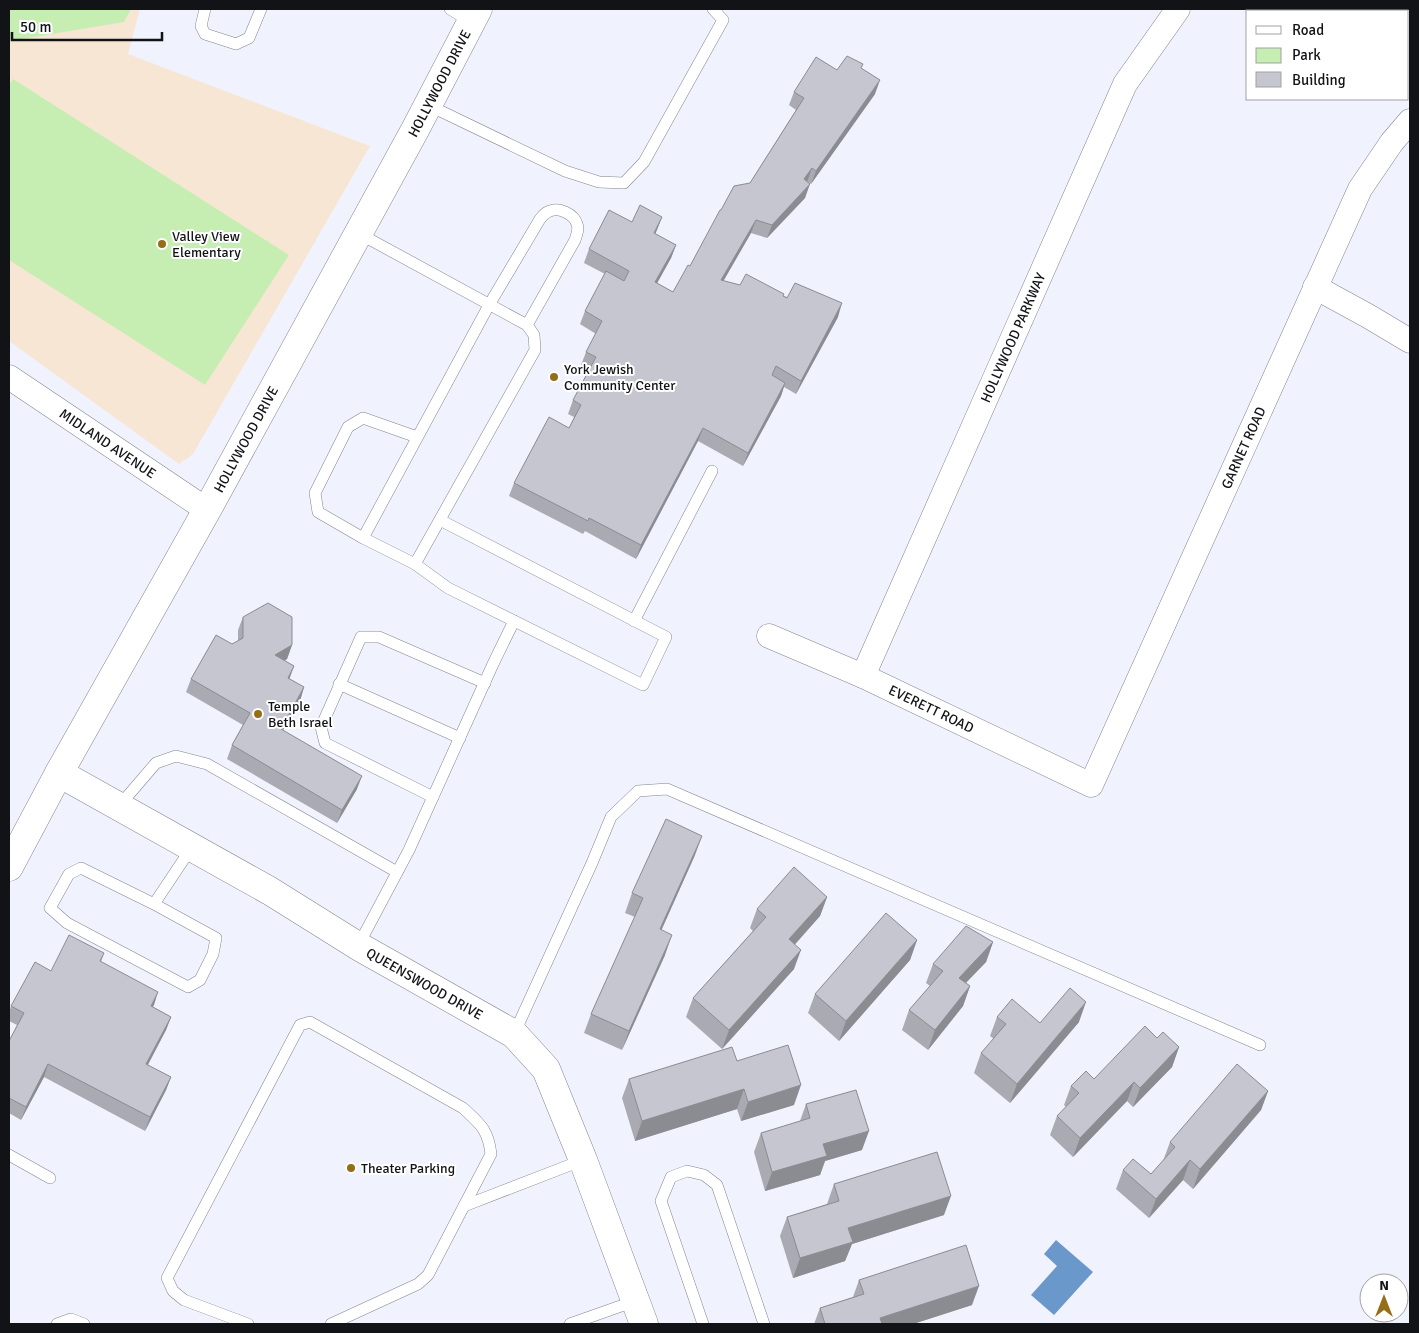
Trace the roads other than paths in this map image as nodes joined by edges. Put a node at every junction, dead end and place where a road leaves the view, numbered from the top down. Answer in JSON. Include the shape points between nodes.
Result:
{"nodes":[{"id":1,"x":205,"y":9,"type":"edge"},
{"id":2,"x":261,"y":9,"type":"edge"},
{"id":3,"x":713,"y":9,"type":"edge"},
{"id":4,"x":1178,"y":9,"type":"edge"},
{"id":5,"x":466,"y":13,"type":"edge"},
{"id":6,"x":428,"y":105,"type":"junction"},
{"id":7,"x":1410,"y":121,"type":"edge"},
{"id":8,"x":358,"y":233,"type":"junction"},
{"id":9,"x":1315,"y":287,"type":"junction"},
{"id":10,"x":489,"y":305,"type":"junction"},
{"id":11,"x":527,"y":325,"type":"junction"},
{"id":12,"x":1410,"y":341,"type":"edge"},
{"id":13,"x":13,"y":387,"type":"edge"},
{"id":14,"x":417,"y":437,"type":"junction"},
{"id":15,"x":712,"y":471,"type":"dead end"},
{"id":16,"x":207,"y":510,"type":"junction"},
{"id":17,"x":440,"y":520,"type":"junction"},
{"id":18,"x":364,"y":538,"type":"junction"},
{"id":19,"x":415,"y":564,"type":"junction"},
{"id":20,"x":514,"y":621,"type":"junction"},
{"id":21,"x":634,"y":621,"type":"junction"},
{"id":22,"x":768,"y":636,"type":"dead end"},
{"id":23,"x":863,"y":676,"type":"junction"},
{"id":24,"x":485,"y":683,"type":"junction"},
{"id":25,"x":339,"y":684,"type":"junction"},
{"id":26,"x":460,"y":738,"type":"junction"},
{"id":27,"x":58,"y":773,"type":"junction"},
{"id":28,"x":1092,"y":785,"type":"joint"},
{"id":29,"x":433,"y":797,"type":"junction"},
{"id":30,"x":119,"y":806,"type":"junction"},
{"id":31,"x":192,"y":847,"type":"junction"},
{"id":32,"x":9,"y":867,"type":"edge"},
{"id":33,"x":397,"y":872,"type":"junction"},
{"id":34,"x":154,"y":904,"type":"junction"},
{"id":35,"x":358,"y":946,"type":"junction"},
{"id":36,"x":514,"y":1034,"type":"junction"},
{"id":37,"x":1260,"y":1045,"type":"dead end"},
{"id":38,"x":9,"y":1155,"type":"edge"},
{"id":39,"x":583,"y":1160,"type":"junction"},
{"id":40,"x":50,"y":1178,"type":"dead end"},
{"id":41,"x":464,"y":1206,"type":"junction"},
{"id":42,"x":640,"y":1312,"type":"edge"},
{"id":43,"x":58,"y":1324,"type":"edge"},
{"id":44,"x":84,"y":1324,"type":"edge"},
{"id":45,"x":248,"y":1324,"type":"edge"},
{"id":46,"x":331,"y":1324,"type":"edge"},
{"id":47,"x":570,"y":1324,"type":"edge"},
{"id":48,"x":703,"y":1324,"type":"edge"},
{"id":49,"x":764,"y":1324,"type":"edge"}],
"edges":[{"from":1,"to":2,"type":"lane","via":[[201,26],[205,34],[236,44],[249,38]]},
{"from":3,"to":6,"type":"lane","via":[[723,20],[644,162],[624,183],[599,182],[565,171]]},
{"from":4,"to":23,"type":"street","name":"HOLLYWOOD PARKWAY","via":[[1125,84]]},
{"from":5,"to":6,"type":"main road","name":"HOLLYWOOD DRIVE"},
{"from":6,"to":8,"type":"main road","name":"HOLLYWOOD DRIVE"},
{"from":7,"to":9,"type":"street","name":"GARNET ROAD","via":[[1360,189]]},
{"from":8,"to":10,"type":"lane"},
{"from":8,"to":16,"type":"main road","name":"HOLLYWOOD DRIVE"},
{"from":9,"to":12,"type":"street"},
{"from":9,"to":28,"type":"street","name":"GARNET ROAD"},
{"from":10,"to":11,"type":"lane"},
{"from":10,"to":11,"type":"lane","via":[[545,213],[551,210],[566,212],[578,225],[575,240]]},
{"from":10,"to":14,"type":"lane"},
{"from":11,"to":17,"type":"lane","via":[[534,335],[535,350]]},
{"from":13,"to":16,"type":"street","name":"MIDLAND AVENUE"},
{"from":14,"to":18,"type":"lane"},
{"from":14,"to":18,"type":"lane","via":[[363,418],[348,427],[315,493],[318,512]]},
{"from":15,"to":21,"type":"lane"},
{"from":16,"to":27,"type":"main road","name":"HOLLYWOOD DRIVE"},
{"from":17,"to":19,"type":"lane"},
{"from":17,"to":21,"type":"lane"},
{"from":18,"to":19,"type":"lane"},
{"from":19,"to":20,"type":"lane","via":[[448,588]]},
{"from":20,"to":21,"type":"lane","via":[[643,685],[666,637]]},
{"from":20,"to":24,"type":"lane"},
{"from":22,"to":23,"type":"street","name":"EVERETT ROAD"},
{"from":23,"to":28,"type":"street","name":"EVERETT ROAD"},
{"from":24,"to":25,"type":"lane","via":[[379,637],[361,637]]},
{"from":24,"to":26,"type":"lane"},
{"from":25,"to":26,"type":"lane"},
{"from":25,"to":29,"type":"lane","via":[[321,727],[325,743]]},
{"from":26,"to":29,"type":"lane"},
{"from":27,"to":30,"type":"main road","name":"QUEENSWOOD DRIVE"},
{"from":27,"to":32,"type":"main road","name":"HOLLYWOOD DRIVE"},
{"from":29,"to":33,"type":"lane"},
{"from":30,"to":31,"type":"main road","name":"QUEENSWOOD DRIVE"},
{"from":30,"to":33,"type":"lane","via":[[156,763],[176,756],[207,764]]},
{"from":31,"to":34,"type":"lane"},
{"from":31,"to":35,"type":"main road","name":"QUEENSWOOD DRIVE"},
{"from":33,"to":35,"type":"lane"},
{"from":34,"to":34,"type":"lane","via":[[81,868],[69,874],[50,908],[68,923],[188,987],[200,980],[213,954],[216,938]]},
{"from":35,"to":36,"type":"main road","name":"QUEENSWOOD DRIVE"},
{"from":36,"to":37,"type":"lane","via":[[611,817],[638,791],[667,789]]},
{"from":36,"to":39,"type":"main road","name":"QUEENSWOOD DRIVE","via":[[546,1069]]},
{"from":38,"to":40,"type":"lane"},
{"from":39,"to":41,"type":"lane"},
{"from":39,"to":42,"type":"main road","name":"QUEENSWOOD DRIVE"},
{"from":41,"to":45,"type":"lane","via":[[491,1154],[489,1138],[480,1123],[462,1108],[310,1022],[300,1025],[167,1278],[173,1291],[184,1300]]},
{"from":41,"to":46,"type":"lane","via":[[428,1275],[418,1284]]},
{"from":42,"to":47,"type":"lane"},
{"from":43,"to":44,"type":"lane","via":[[71,1318]]},
{"from":48,"to":49,"type":"lane","via":[[661,1201],[671,1176],[688,1170],[704,1175],[717,1185]]}]}
